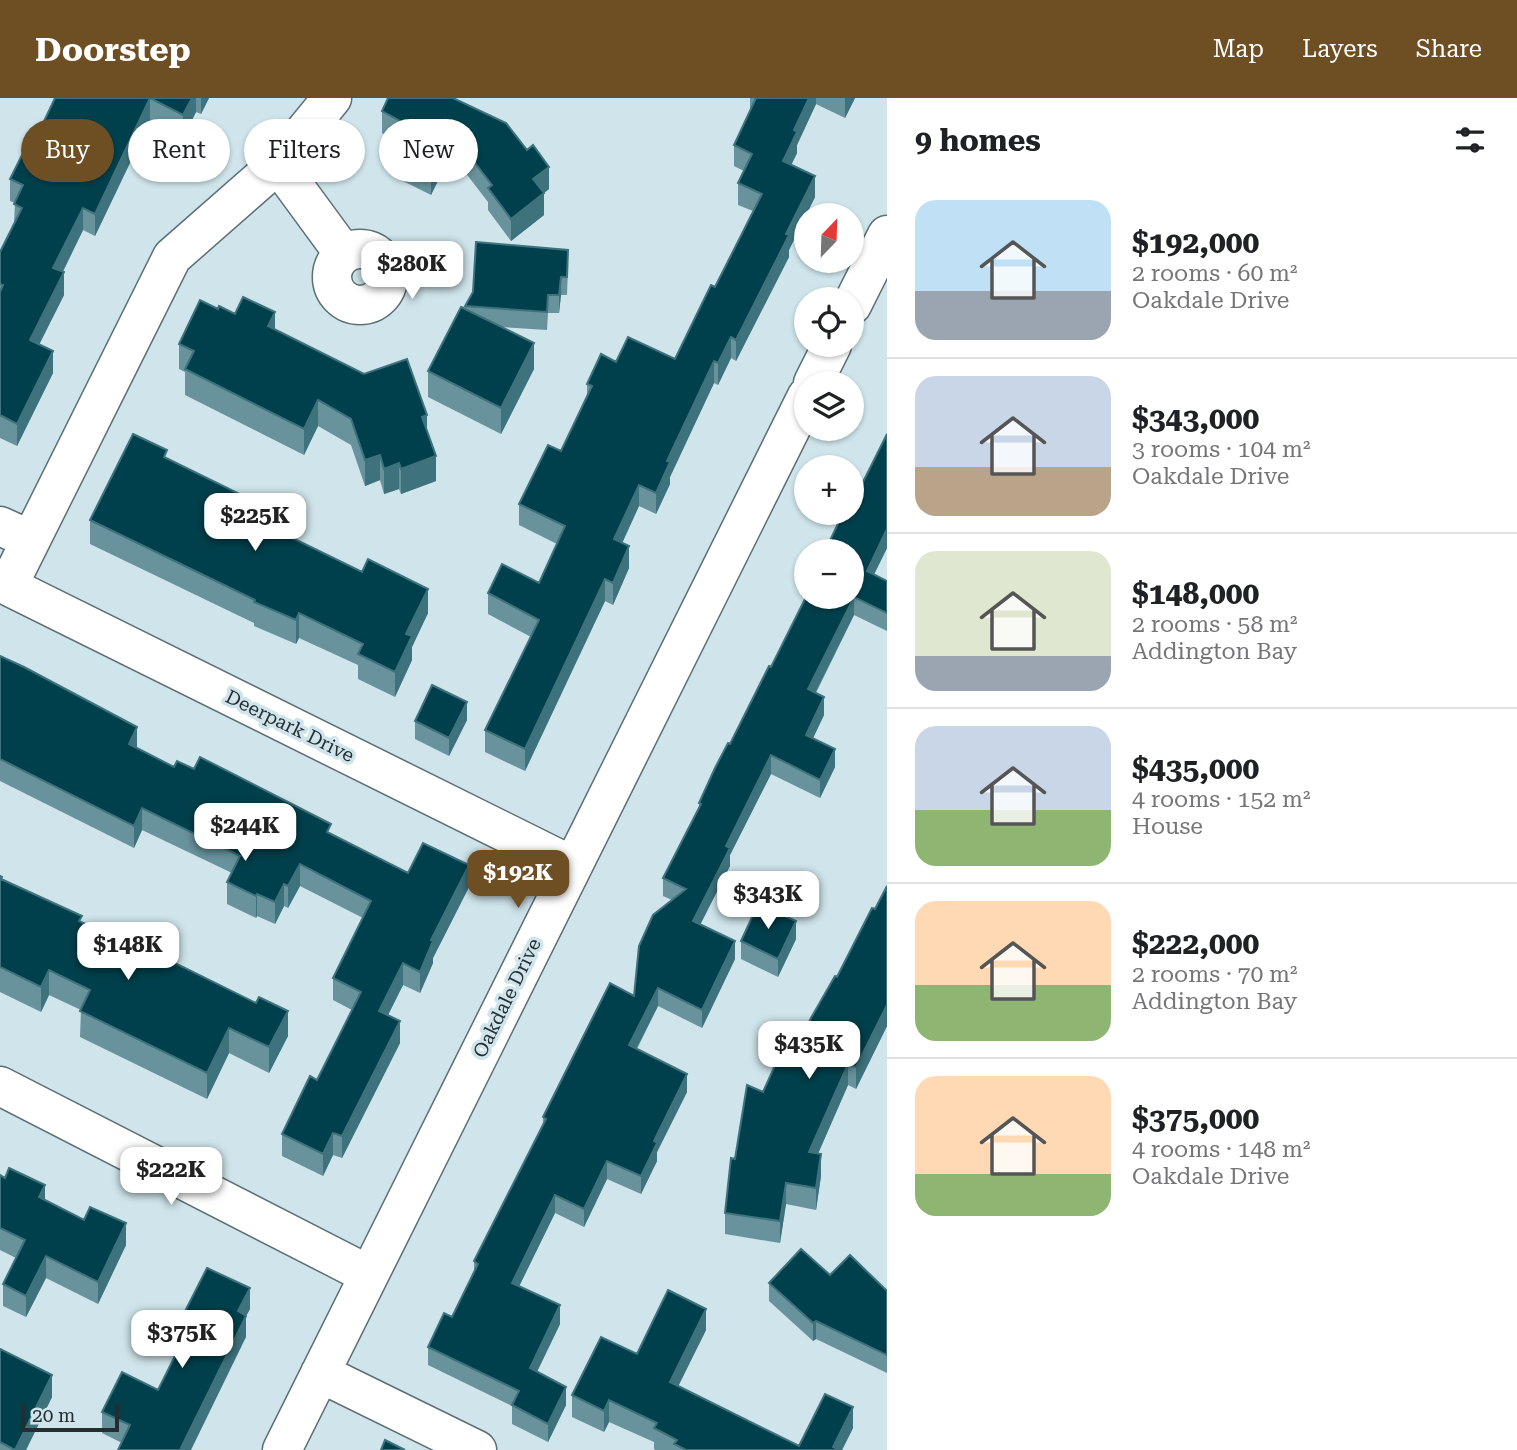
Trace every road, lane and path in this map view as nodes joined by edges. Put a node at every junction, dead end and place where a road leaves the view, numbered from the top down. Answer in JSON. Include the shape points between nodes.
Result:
{"nodes":[{"id":1,"x":332,"y":98,"type":"edge"},
{"id":2,"x":315,"y":119,"type":"edge"},
{"id":3,"x":257,"y":182,"type":"edge"},
{"id":4,"x":291,"y":182,"type":"edge"},
{"id":5,"x":887,"y":235,"type":"edge"},
{"id":6,"x":344,"y":254,"type":"dead end"},
{"id":7,"x":861,"y":287,"type":"edge"},
{"id":8,"x":794,"y":422,"type":"edge"},
{"id":9,"x":15,"y":533,"type":"edge"},
{"id":10,"x":4,"y":585,"type":"edge"},
{"id":11,"x":573,"y":866,"type":"junction"},
{"id":12,"x":0,"y":1086,"type":"edge"},
{"id":13,"x":369,"y":1275,"type":"junction"},
{"id":14,"x":320,"y":1373,"type":"junction"},
{"id":15,"x":282,"y":1450,"type":"edge"},
{"id":16,"x":477,"y":1450,"type":"edge"}],
"edges":[{"from":1,"to":2,"type":"street","name":"Deerpark Drive"},
{"from":3,"to":9,"type":"street","name":"Deerpark Drive","via":[[172,257]]},
{"from":4,"to":6,"type":"street"},
{"from":5,"to":7,"type":"street"},
{"from":8,"to":11,"type":"street","name":"Oakdale Drive"},
{"from":9,"to":10,"type":"street","name":"Deerpark Drive"},
{"from":10,"to":11,"type":"street","name":"Deerpark Drive"},
{"from":11,"to":13,"type":"street","name":"Oakdale Drive"},
{"from":12,"to":13,"type":"street"},
{"from":13,"to":14,"type":"street","name":"Oakdale Drive"},
{"from":14,"to":15,"type":"street","name":"Oakdale Drive"},
{"from":14,"to":16,"type":"street"}]}
